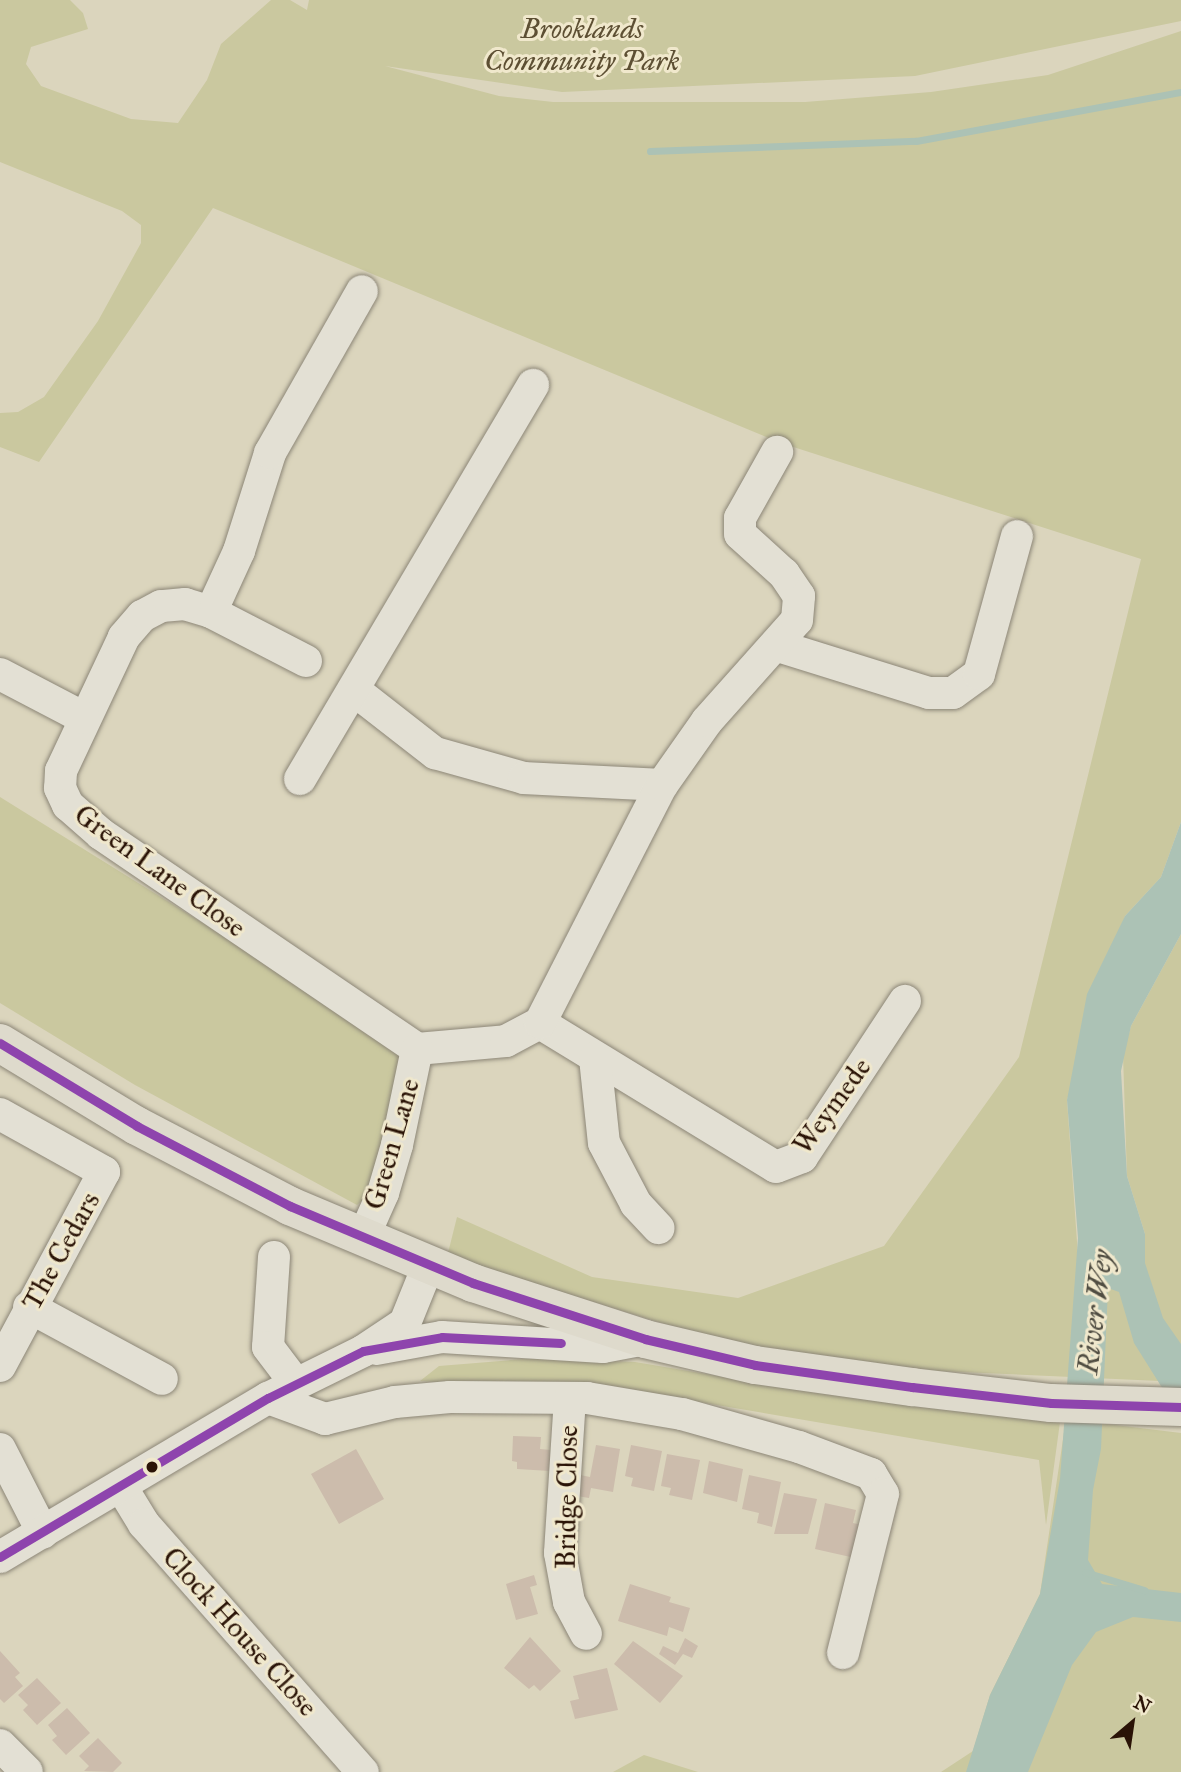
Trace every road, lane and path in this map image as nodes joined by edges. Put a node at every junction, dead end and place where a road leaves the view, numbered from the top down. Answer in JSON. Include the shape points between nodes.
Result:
{"nodes":[{"id":1,"x":362,"y":291,"type":"dead end"},
{"id":2,"x":533,"y":384,"type":"dead end"},
{"id":3,"x":777,"y":452,"type":"dead end"},
{"id":4,"x":1017,"y":536,"type":"dead end"},
{"id":5,"x":211,"y":612,"type":"junction"},
{"id":6,"x":778,"y":646,"type":"junction"},
{"id":7,"x":306,"y":661,"type":"dead end"},
{"id":8,"x":0,"y":674,"type":"edge"},
{"id":9,"x":354,"y":690,"type":"junction"},
{"id":10,"x":84,"y":718,"type":"junction"},
{"id":11,"x":300,"y":779,"type":"dead end"},
{"id":12,"x":662,"y":785,"type":"junction"},
{"id":13,"x":905,"y":1001,"type":"dead end"},
{"id":14,"x":540,"y":1023,"type":"junction"},
{"id":15,"x":0,"y":1043,"type":"edge"},
{"id":16,"x":417,"y":1049,"type":"junction"},
{"id":17,"x":595,"y":1058,"type":"junction"},
{"id":18,"x":0,"y":1114,"type":"edge"},
{"id":19,"x":658,"y":1227,"type":"dead end"},
{"id":20,"x":363,"y":1238,"type":"junction"},
{"id":21,"x":274,"y":1257,"type":"dead end"},
{"id":22,"x":428,"y":1266,"type":"junction"},
{"id":23,"x":29,"y":1307,"type":"junction"},
{"id":24,"x":645,"y":1339,"type":"junction"},
{"id":25,"x":363,"y":1351,"type":"junction"},
{"id":26,"x":0,"y":1366,"type":"edge"},
{"id":27,"x":162,"y":1379,"type":"dead end"},
{"id":28,"x":296,"y":1384,"type":"junction"},
{"id":29,"x":268,"y":1398,"type":"junction"},
{"id":30,"x":570,"y":1398,"type":"junction"},
{"id":31,"x":1181,"y":1407,"type":"edge"},
{"id":32,"x":0,"y":1449,"type":"edge"},
{"id":33,"x":122,"y":1488,"type":"junction"},
{"id":34,"x":43,"y":1533,"type":"junction"},
{"id":35,"x":0,"y":1557,"type":"edge"},
{"id":36,"x":586,"y":1634,"type":"dead end"},
{"id":37,"x":843,"y":1653,"type":"dead end"},
{"id":38,"x":0,"y":1745,"type":"edge"},
{"id":39,"x":27,"y":1772,"type":"edge"},
{"id":40,"x":363,"y":1772,"type":"edge"}],
"edges":[{"from":1,"to":5,"type":"street","via":[[270,453],[239,551]]},
{"from":2,"to":9,"type":"street"},
{"from":3,"to":6,"type":"street","via":[[740,517],[740,534],[784,574],[799,596],[797,620]]},
{"from":4,"to":6,"type":"street","via":[[979,674],[953,693],[929,693]]},
{"from":5,"to":7,"type":"street","name":"Green Lane Close"},
{"from":5,"to":10,"type":"street","name":"Green Lane Close","via":[[185,604],[161,606],[142,616],[124,637]]},
{"from":6,"to":12,"type":"street","via":[[707,722]]},
{"from":8,"to":10,"type":"street"},
{"from":9,"to":11,"type":"street"},
{"from":9,"to":12,"type":"street","via":[[435,753],[524,778]]},
{"from":10,"to":16,"type":"street","name":"Green Lane Close","via":[[61,771],[60,788],[68,805],[112,842]]},
{"from":12,"to":14,"type":"street"},
{"from":13,"to":17,"type":"street","name":"Weymede","via":[[802,1157],[776,1167]]},
{"from":14,"to":16,"type":"street","via":[[506,1041]]},
{"from":14,"to":17,"type":"street","name":"Weymede"},
{"from":15,"to":20,"type":"main road","via":[[185,1153]]},
{"from":16,"to":20,"type":"street","name":"Green Lane","via":[[390,1169]]},
{"from":17,"to":19,"type":"street","via":[[604,1143],[636,1204]]},
{"from":18,"to":23,"type":"street","name":"The Cedars","via":[[104,1172]]},
{"from":20,"to":22,"type":"main road"},
{"from":21,"to":28,"type":"street","via":[[268,1347]]},
{"from":22,"to":24,"type":"main road"},
{"from":22,"to":25,"type":"street","via":[[405,1323]]},
{"from":23,"to":26,"type":"street","name":"The Cedars"},
{"from":23,"to":27,"type":"street"},
{"from":24,"to":25,"type":"street","via":[[603,1347],[442,1337]]},
{"from":24,"to":31,"type":"main road","via":[[755,1365],[1038,1401]]},
{"from":25,"to":28,"type":"street"},
{"from":28,"to":29,"type":"street"},
{"from":29,"to":30,"type":"street","via":[[325,1419],[395,1402]]},
{"from":29,"to":33,"type":"street"},
{"from":30,"to":36,"type":"street","name":"Bridge Close","via":[[560,1553],[569,1602]]},
{"from":30,"to":37,"type":"street","via":[[682,1414],[799,1447],[871,1474],[883,1494]]},
{"from":32,"to":34,"type":"street"},
{"from":33,"to":34,"type":"street"},
{"from":33,"to":40,"type":"street","name":"Clock House Close","via":[[144,1524]]},
{"from":34,"to":35,"type":"street"},
{"from":38,"to":39,"type":"street"}]}
